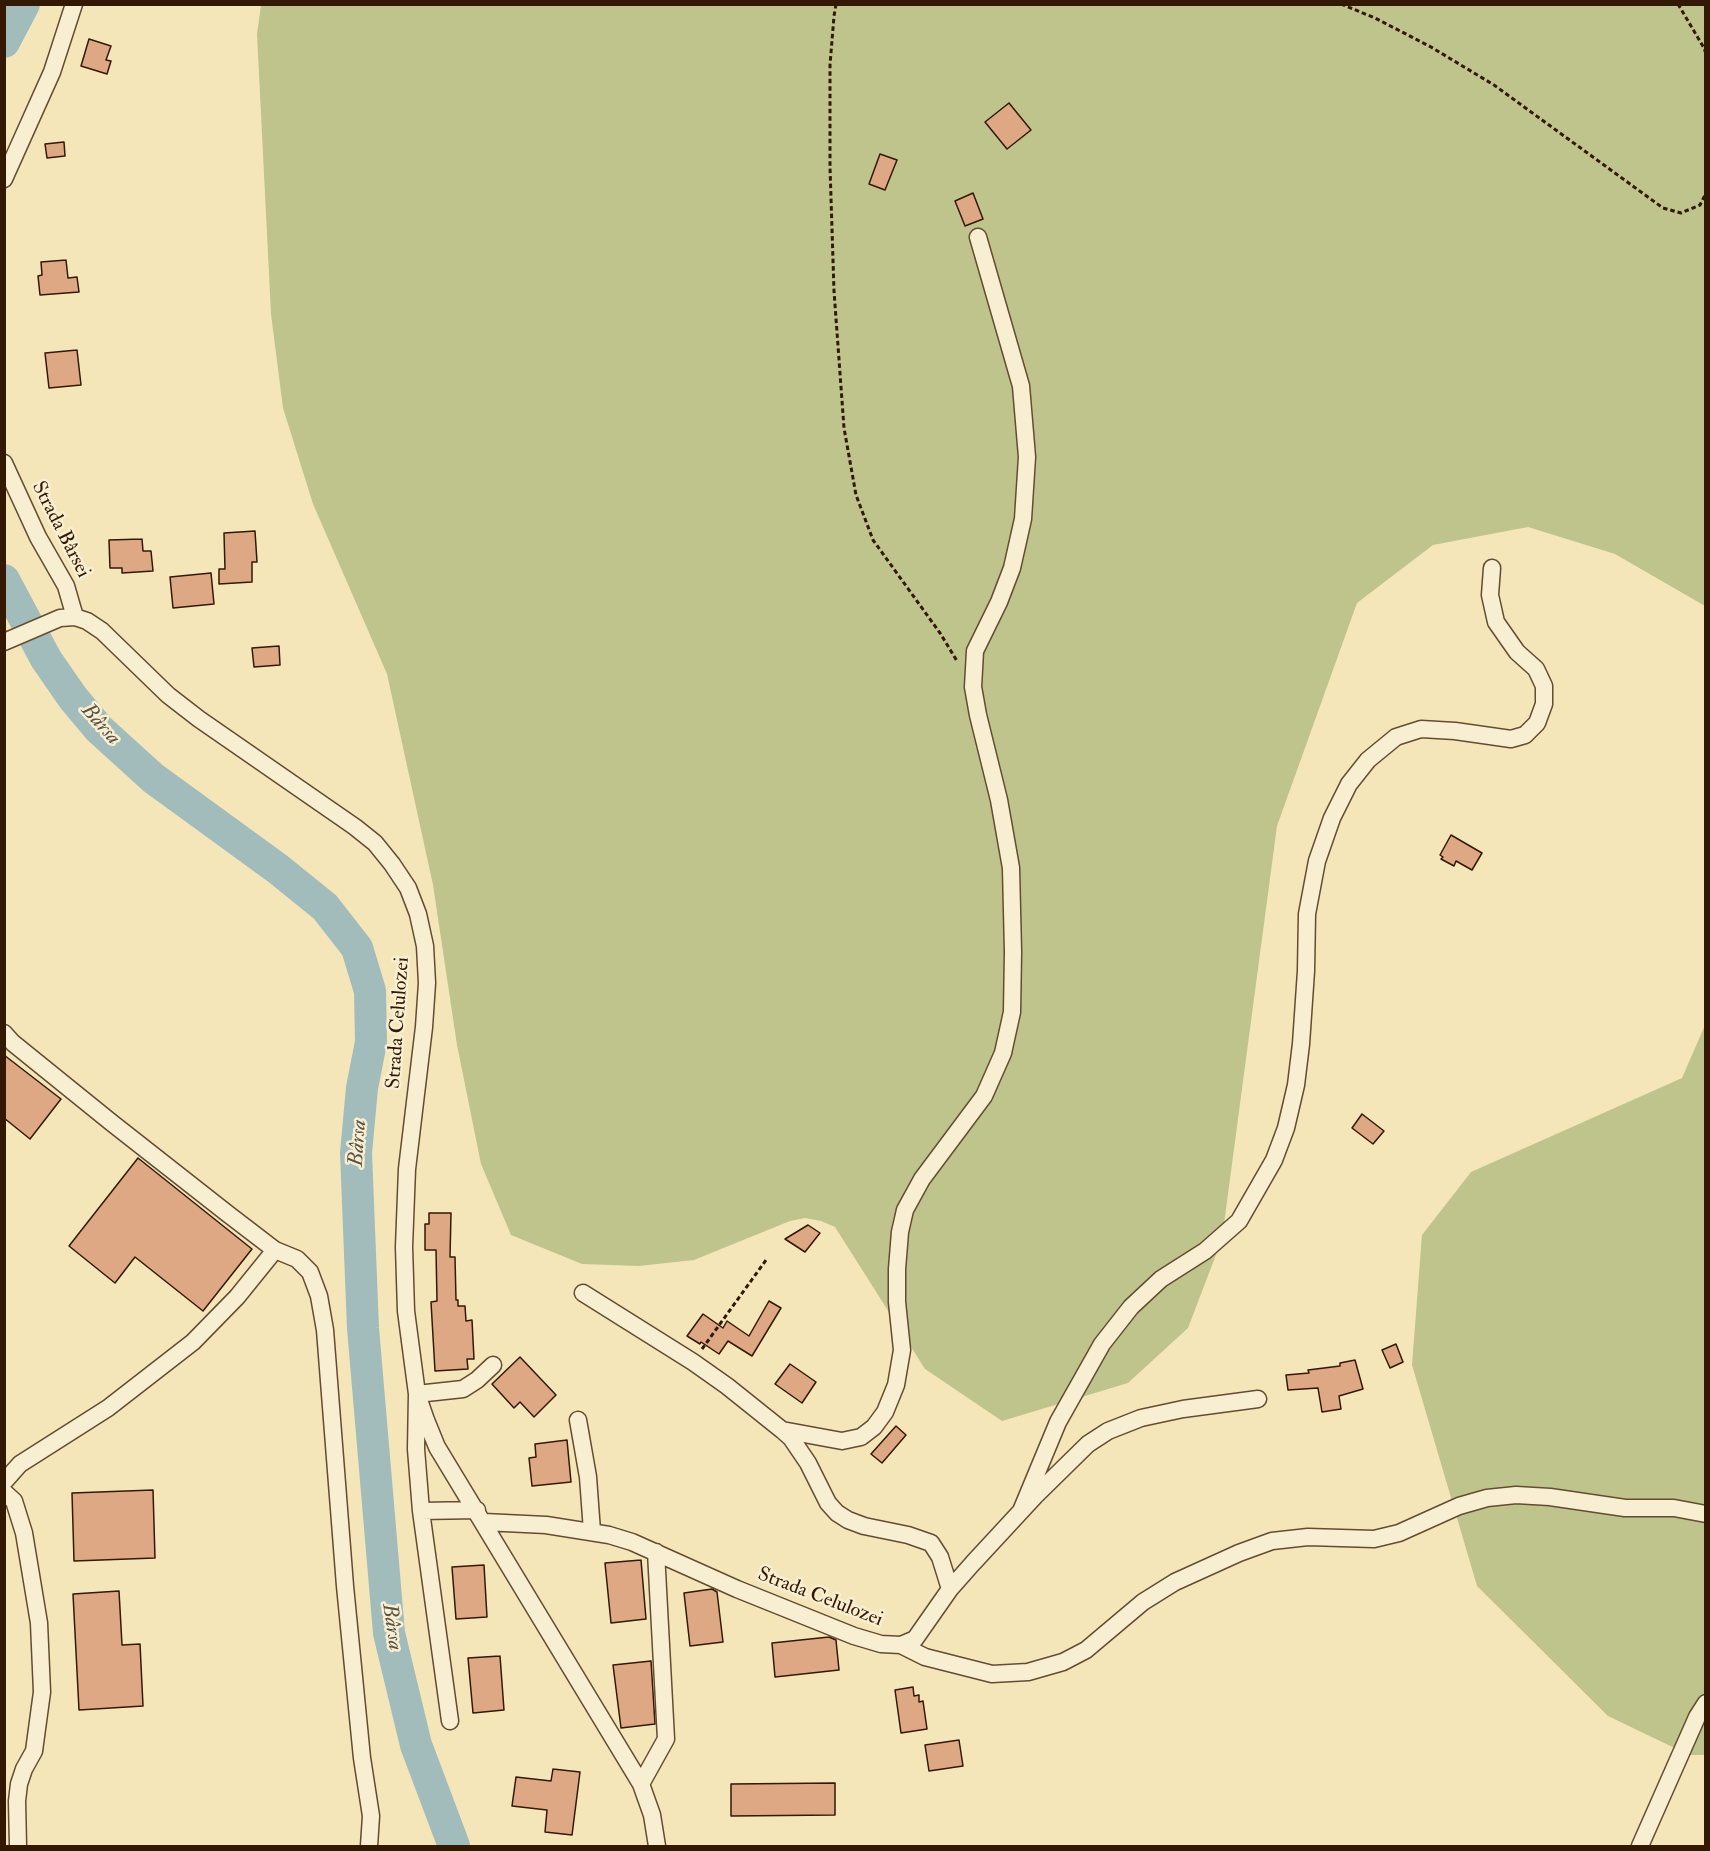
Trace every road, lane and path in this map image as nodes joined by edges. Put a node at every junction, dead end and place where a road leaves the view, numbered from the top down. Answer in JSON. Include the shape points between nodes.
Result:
{"nodes":[{"id":1,"x":74,"y":4,"type":"edge"},
{"id":2,"x":837,"y":4,"type":"edge"},
{"id":3,"x":1341,"y":4,"type":"edge"},
{"id":4,"x":1678,"y":4,"type":"edge"},
{"id":5,"x":1706,"y":54,"type":"edge"},
{"id":6,"x":4,"y":179,"type":"edge"},
{"id":7,"x":1706,"y":193,"type":"edge"},
{"id":8,"x":978,"y":237,"type":"dead end"},
{"id":9,"x":4,"y":464,"type":"edge"},
{"id":10,"x":1492,"y":568,"type":"dead end"},
{"id":11,"x":68,"y":617,"type":"junction"},
{"id":12,"x":6,"y":641,"type":"edge"},
{"id":13,"x":958,"y":663,"type":"dead end"},
{"id":14,"x":4,"y":1033,"type":"edge"},
{"id":15,"x":275,"y":1250,"type":"junction"},
{"id":16,"x":766,"y":1260,"type":"dead end"},
{"id":17,"x":583,"y":1293,"type":"dead end"},
{"id":18,"x":693,"y":1362,"type":"junction"},
{"id":19,"x":493,"y":1365,"type":"dead end"},
{"id":20,"x":417,"y":1394,"type":"junction"},
{"id":21,"x":1258,"y":1399,"type":"dead end"},
{"id":22,"x":578,"y":1420,"type":"dead end"},
{"id":23,"x":782,"y":1430,"type":"junction"},
{"id":24,"x":4,"y":1482,"type":"edge"},
{"id":25,"x":4,"y":1492,"type":"edge"},
{"id":26,"x":1021,"y":1510,"type":"junction"},
{"id":27,"x":421,"y":1511,"type":"junction"},
{"id":28,"x":1706,"y":1514,"type":"edge"},
{"id":29,"x":480,"y":1516,"type":"junction"},
{"id":30,"x":592,"y":1531,"type":"junction"},
{"id":31,"x":656,"y":1552,"type":"junction"},
{"id":32,"x":950,"y":1589,"type":"junction"},
{"id":33,"x":901,"y":1645,"type":"junction"},
{"id":34,"x":1706,"y":1703,"type":"edge"},
{"id":35,"x":450,"y":1721,"type":"dead end"},
{"id":36,"x":641,"y":1784,"type":"junction"},
{"id":37,"x":18,"y":1846,"type":"edge"},
{"id":38,"x":369,"y":1846,"type":"edge"},
{"id":39,"x":657,"y":1846,"type":"edge"},
{"id":40,"x":1640,"y":1846,"type":"edge"}],
"edges":[{"from":1,"to":6,"type":"street","via":[[52,72]]},
{"from":2,"to":13,"type":"path","via":[[830,64],[834,291],[844,428],[856,495],[873,540]]},
{"from":3,"to":7,"type":"path","via":[[1431,47],[1494,85],[1664,208],[1681,213],[1700,205]]},
{"from":4,"to":5,"type":"path"},
{"from":8,"to":23,"type":"street","via":[[1021,386],[1027,457],[1023,519],[1012,568],[975,651],[974,687],[1011,868],[1012,1012],[1003,1053],[984,1096],[921,1179],[905,1210],[897,1269],[902,1350],[896,1385],[885,1412],[861,1437],[842,1441]]},
{"from":9,"to":11,"type":"street","name":"Strada Bârsei","via":[[66,586]]},
{"from":10,"to":26,"type":"street","via":[[1490,595],[1496,622],[1517,652],[1536,669],[1544,686],[1544,704],[1537,723],[1525,735],[1511,739],[1421,729],[1396,737],[1368,760],[1349,784],[1317,861],[1307,914],[1296,1085],[1274,1160],[1239,1221],[1205,1251],[1161,1279],[1131,1307],[1102,1344],[1058,1422]]},
{"from":11,"to":12,"type":"street"},
{"from":11,"to":20,"type":"street","name":"Strada Celulozei","via":[[87,621],[102,631],[168,695],[355,827],[375,843],[408,888],[425,946],[427,984],[407,1169],[404,1247],[406,1311]]},
{"from":14,"to":15,"type":"street"},
{"from":15,"to":24,"type":"street","via":[[193,1342],[108,1408],[20,1464]]},
{"from":15,"to":38,"type":"street","via":[[297,1259],[310,1272],[325,1330],[346,1597],[371,1816]]},
{"from":16,"to":18,"type":"path"},
{"from":17,"to":18,"type":"street"},
{"from":18,"to":23,"type":"street"},
{"from":19,"to":20,"type":"street","via":[[463,1389]]},
{"from":20,"to":27,"type":"street","name":"Strada Celulozei"},
{"from":20,"to":29,"type":"street","name":"Strada Celulozei","via":[[437,1447]]},
{"from":21,"to":26,"type":"street","name":"Strada Celulozei","via":[[1183,1409],[1141,1418],[1108,1431],[1088,1444]]},
{"from":22,"to":30,"type":"street"},
{"from":23,"to":32,"type":"street","via":[[797,1446],[837,1513],[864,1526],[908,1534],[931,1543]]},
{"from":25,"to":37,"type":"street","via":[[14,1501],[24,1533],[39,1623],[42,1692],[34,1750],[19,1784]]},
{"from":26,"to":32,"type":"street","name":"Strada Celulozei"},
{"from":27,"to":29,"type":"street","name":"Strada Celulozei"},
{"from":27,"to":35,"type":"street","name":"Strada Celulozei"},
{"from":28,"to":33,"type":"street","via":[[1539,1496],[1487,1498],[1374,1539],[1299,1538],[1272,1541],[1239,1553],[1175,1581],[1143,1602],[1086,1650],[1063,1662],[1028,1672],[992,1674],[925,1657]]},
{"from":29,"to":30,"type":"street","name":"Strada Celulozei"},
{"from":29,"to":36,"type":"street","name":"Strada Celulozei"},
{"from":30,"to":31,"type":"street","name":"Strada Celulozei"},
{"from":31,"to":33,"type":"street","name":"Strada Celulozei","via":[[854,1636]]},
{"from":31,"to":36,"type":"street","via":[[666,1739]]},
{"from":32,"to":33,"type":"street","name":"Strada Celulozei","via":[[915,1639]]},
{"from":34,"to":40,"type":"street","via":[[1696,1717]]},
{"from":36,"to":39,"type":"street","name":"Strada Celulozei"}]}
